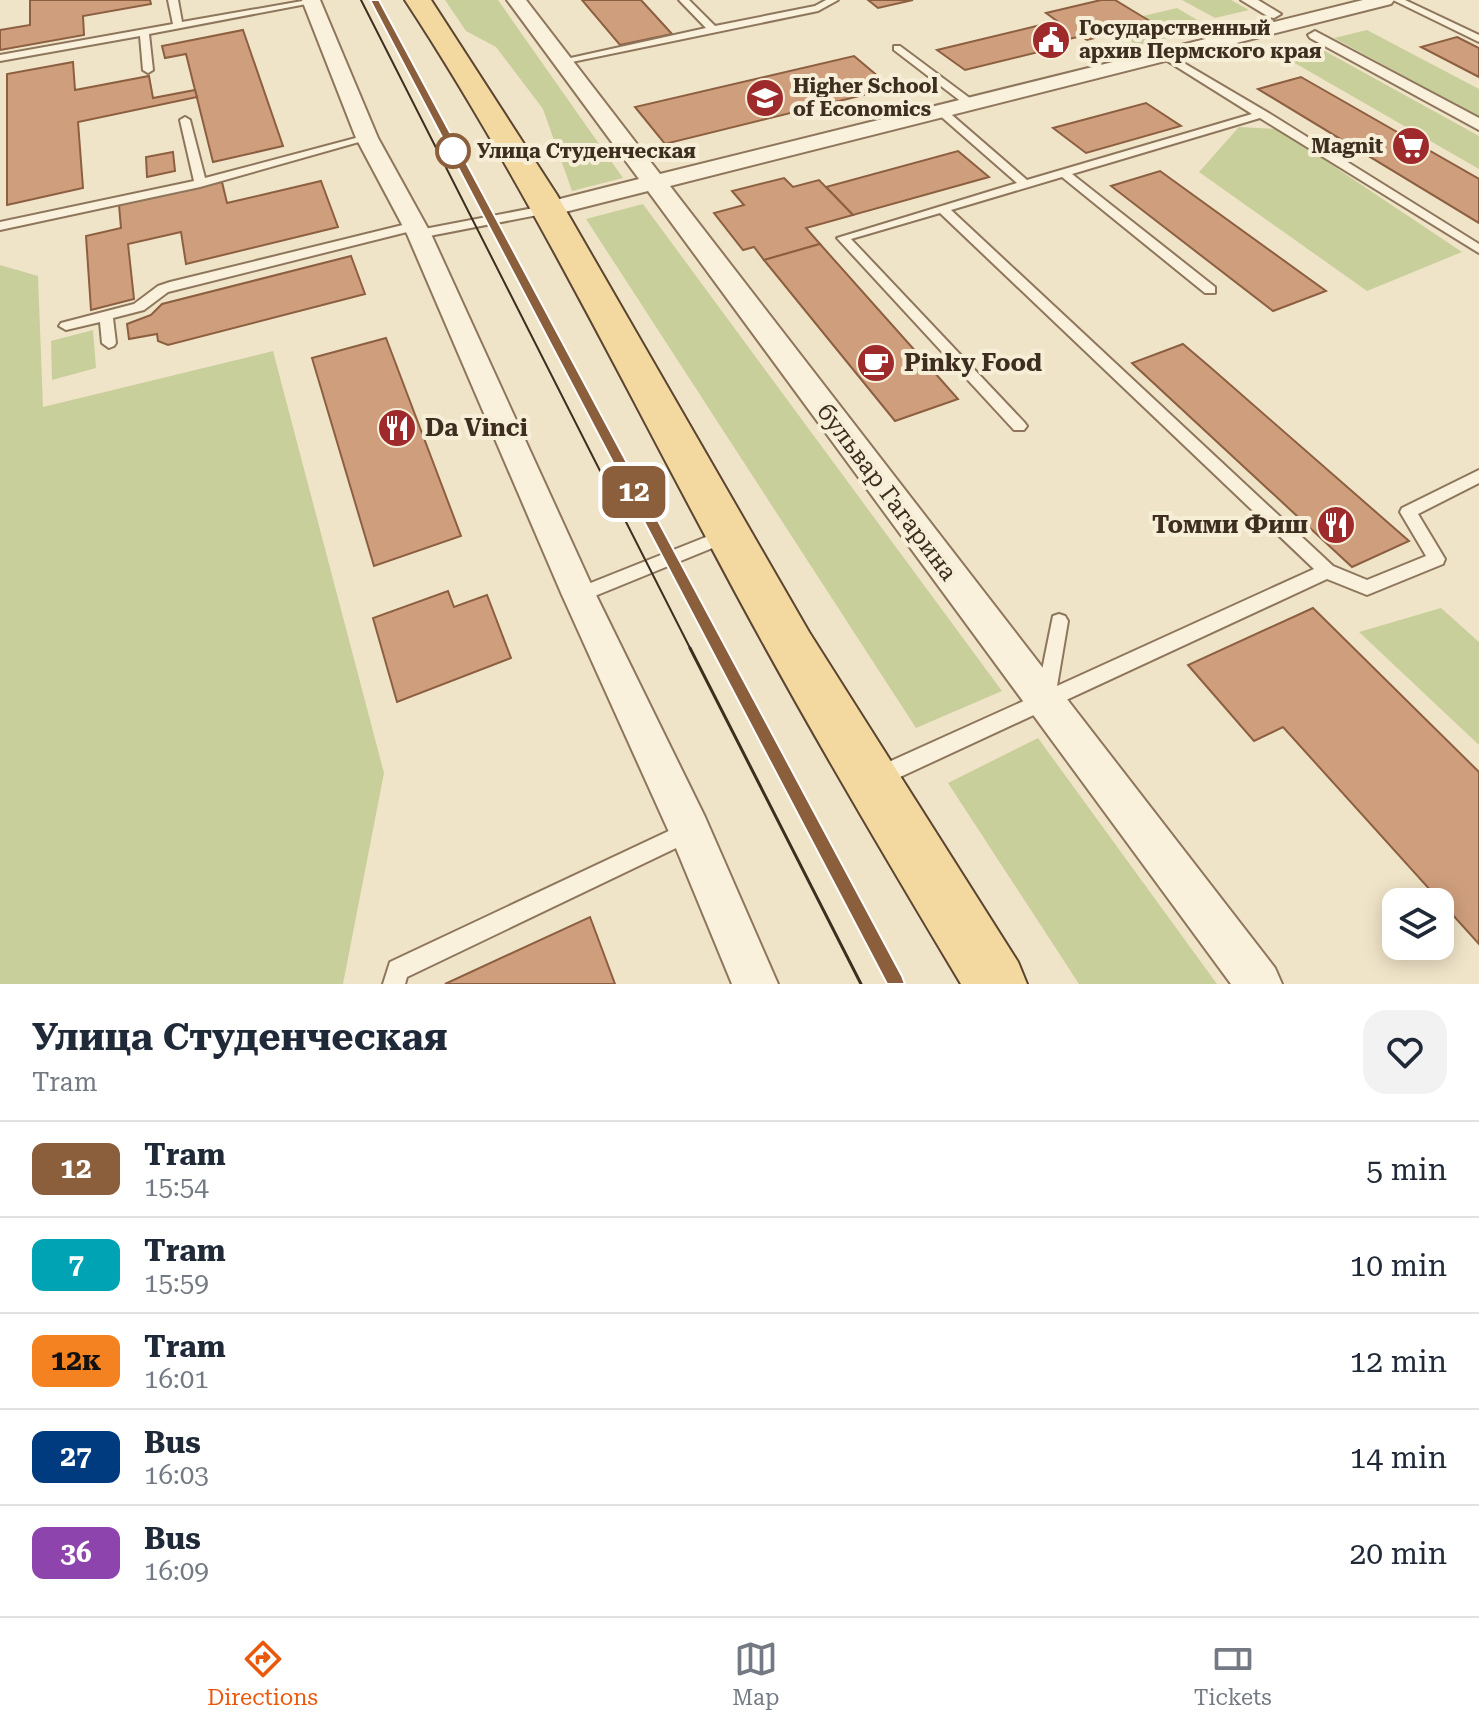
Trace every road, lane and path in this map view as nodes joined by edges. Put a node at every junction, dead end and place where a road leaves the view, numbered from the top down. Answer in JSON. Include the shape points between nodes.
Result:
{"nodes":[{"id":1,"x":173,"y":0,"type":"edge"},
{"id":2,"x":418,"y":0,"type":"edge"},
{"id":3,"x":516,"y":0,"type":"edge"},
{"id":4,"x":684,"y":0,"type":"edge"},
{"id":5,"x":833,"y":0,"type":"edge"},
{"id":6,"x":1248,"y":0,"type":"edge"},
{"id":7,"x":1385,"y":0,"type":"edge"},
{"id":8,"x":1398,"y":0,"type":"edge"},
{"id":9,"x":311,"y":1,"type":"edge"},
{"id":10,"x":1274,"y":14,"type":"dead end"},
{"id":11,"x":178,"y":26,"type":"junction"},
{"id":12,"x":713,"y":30,"type":"junction"},
{"id":13,"x":144,"y":32,"type":"junction"},
{"id":14,"x":1315,"y":35,"type":"dead end"},
{"id":15,"x":1479,"y":39,"type":"edge"},
{"id":16,"x":897,"y":48,"type":"dead end"},
{"id":17,"x":1165,"y":55,"type":"junction"},
{"id":18,"x":0,"y":58,"type":"edge"},
{"id":19,"x":562,"y":61,"type":"junction"},
{"id":20,"x":148,"y":70,"type":"dead end"},
{"id":21,"x":971,"y":104,"type":"junction"},
{"id":22,"x":941,"y":111,"type":"junction"},
{"id":23,"x":1263,"y":114,"type":"junction"},
{"id":24,"x":185,"y":120,"type":"dead end"},
{"id":25,"x":1479,"y":125,"type":"edge"},
{"id":26,"x":367,"y":138,"type":"junction"},
{"id":27,"x":1064,"y":173,"type":"junction"},
{"id":28,"x":200,"y":183,"type":"junction"},
{"id":29,"x":653,"y":183,"type":"junction"},
{"id":30,"x":1025,"y":184,"type":"junction"},
{"id":31,"x":549,"y":209,"type":"junction"},
{"id":32,"x":944,"y":210,"type":"junction"},
{"id":33,"x":0,"y":226,"type":"edge"},
{"id":34,"x":417,"y":230,"type":"junction"},
{"id":35,"x":1479,"y":249,"type":"edge"},
{"id":36,"x":1210,"y":290,"type":"dead end"},
{"id":37,"x":106,"y":316,"type":"junction"},
{"id":38,"x":66,"y":326,"type":"dead end"},
{"id":39,"x":109,"y":343,"type":"dead end"},
{"id":40,"x":1019,"y":426,"type":"dead end"},
{"id":41,"x":1479,"y":476,"type":"edge"},
{"id":42,"x":726,"y":535,"type":"junction"},
{"id":43,"x":1327,"y":571,"type":"junction"},
{"id":44,"x":579,"y":595,"type":"junction"},
{"id":45,"x":1059,"y":621,"type":"dead end"},
{"id":46,"x":1045,"y":701,"type":"junction"},
{"id":47,"x":869,"y":781,"type":"junction"},
{"id":48,"x":690,"y":831,"type":"junction"},
{"id":49,"x":394,"y":984,"type":"edge"},
{"id":50,"x":755,"y":984,"type":"edge"},
{"id":51,"x":996,"y":984,"type":"edge"},
{"id":52,"x":1259,"y":984,"type":"edge"}],
"edges":[{"from":1,"to":11,"type":"lane"},
{"from":2,"to":31,"type":"main road"},
{"from":3,"to":19,"type":"street","name":"бульвар Гагарина"},
{"from":4,"to":12,"type":"lane"},
{"from":5,"to":12,"type":"lane","via":[[818,8]]},
{"from":6,"to":10,"type":"street"},
{"from":7,"to":17,"type":"street"},
{"from":8,"to":15,"type":"lane"},
{"from":9,"to":11,"type":"lane"},
{"from":9,"to":26,"type":"street"},
{"from":11,"to":13,"type":"lane"},
{"from":12,"to":19,"type":"lane"},
{"from":13,"to":18,"type":"lane"},
{"from":13,"to":20,"type":"lane"},
{"from":14,"to":25,"type":"street"},
{"from":16,"to":21,"type":"lane"},
{"from":17,"to":21,"type":"street"},
{"from":17,"to":23,"type":"lane"},
{"from":19,"to":29,"type":"street","name":"бульвар Гагарина"},
{"from":21,"to":22,"type":"street"},
{"from":22,"to":29,"type":"street"},
{"from":22,"to":30,"type":"lane"},
{"from":23,"to":27,"type":"lane"},
{"from":23,"to":35,"type":"lane"},
{"from":24,"to":28,"type":"lane"},
{"from":26,"to":28,"type":"lane"},
{"from":26,"to":34,"type":"street"},
{"from":27,"to":30,"type":"lane"},
{"from":27,"to":36,"type":"lane"},
{"from":28,"to":33,"type":"lane"},
{"from":29,"to":31,"type":"street"},
{"from":29,"to":46,"type":"street","name":"бульвар Гагарина"},
{"from":30,"to":32,"type":"lane"},
{"from":31,"to":34,"type":"lane"},
{"from":31,"to":42,"type":"main road"},
{"from":32,"to":40,"type":"lane","via":[[843,238]]},
{"from":32,"to":43,"type":"lane"},
{"from":34,"to":37,"type":"lane","via":[[175,285],[139,307]]},
{"from":34,"to":44,"type":"street"},
{"from":37,"to":38,"type":"lane"},
{"from":37,"to":39,"type":"lane"},
{"from":41,"to":43,"type":"lane","via":[[1408,512],[1437,559],[1367,588]]},
{"from":42,"to":44,"type":"lane"},
{"from":42,"to":47,"type":"main road"},
{"from":43,"to":46,"type":"lane"},
{"from":44,"to":48,"type":"street"},
{"from":45,"to":46,"type":"lane"},
{"from":46,"to":47,"type":"lane"},
{"from":46,"to":52,"type":"street","name":"бульвар Гагарина"},
{"from":47,"to":51,"type":"main road"},
{"from":48,"to":49,"type":"lane","via":[[398,970]]},
{"from":48,"to":50,"type":"street"}]}
